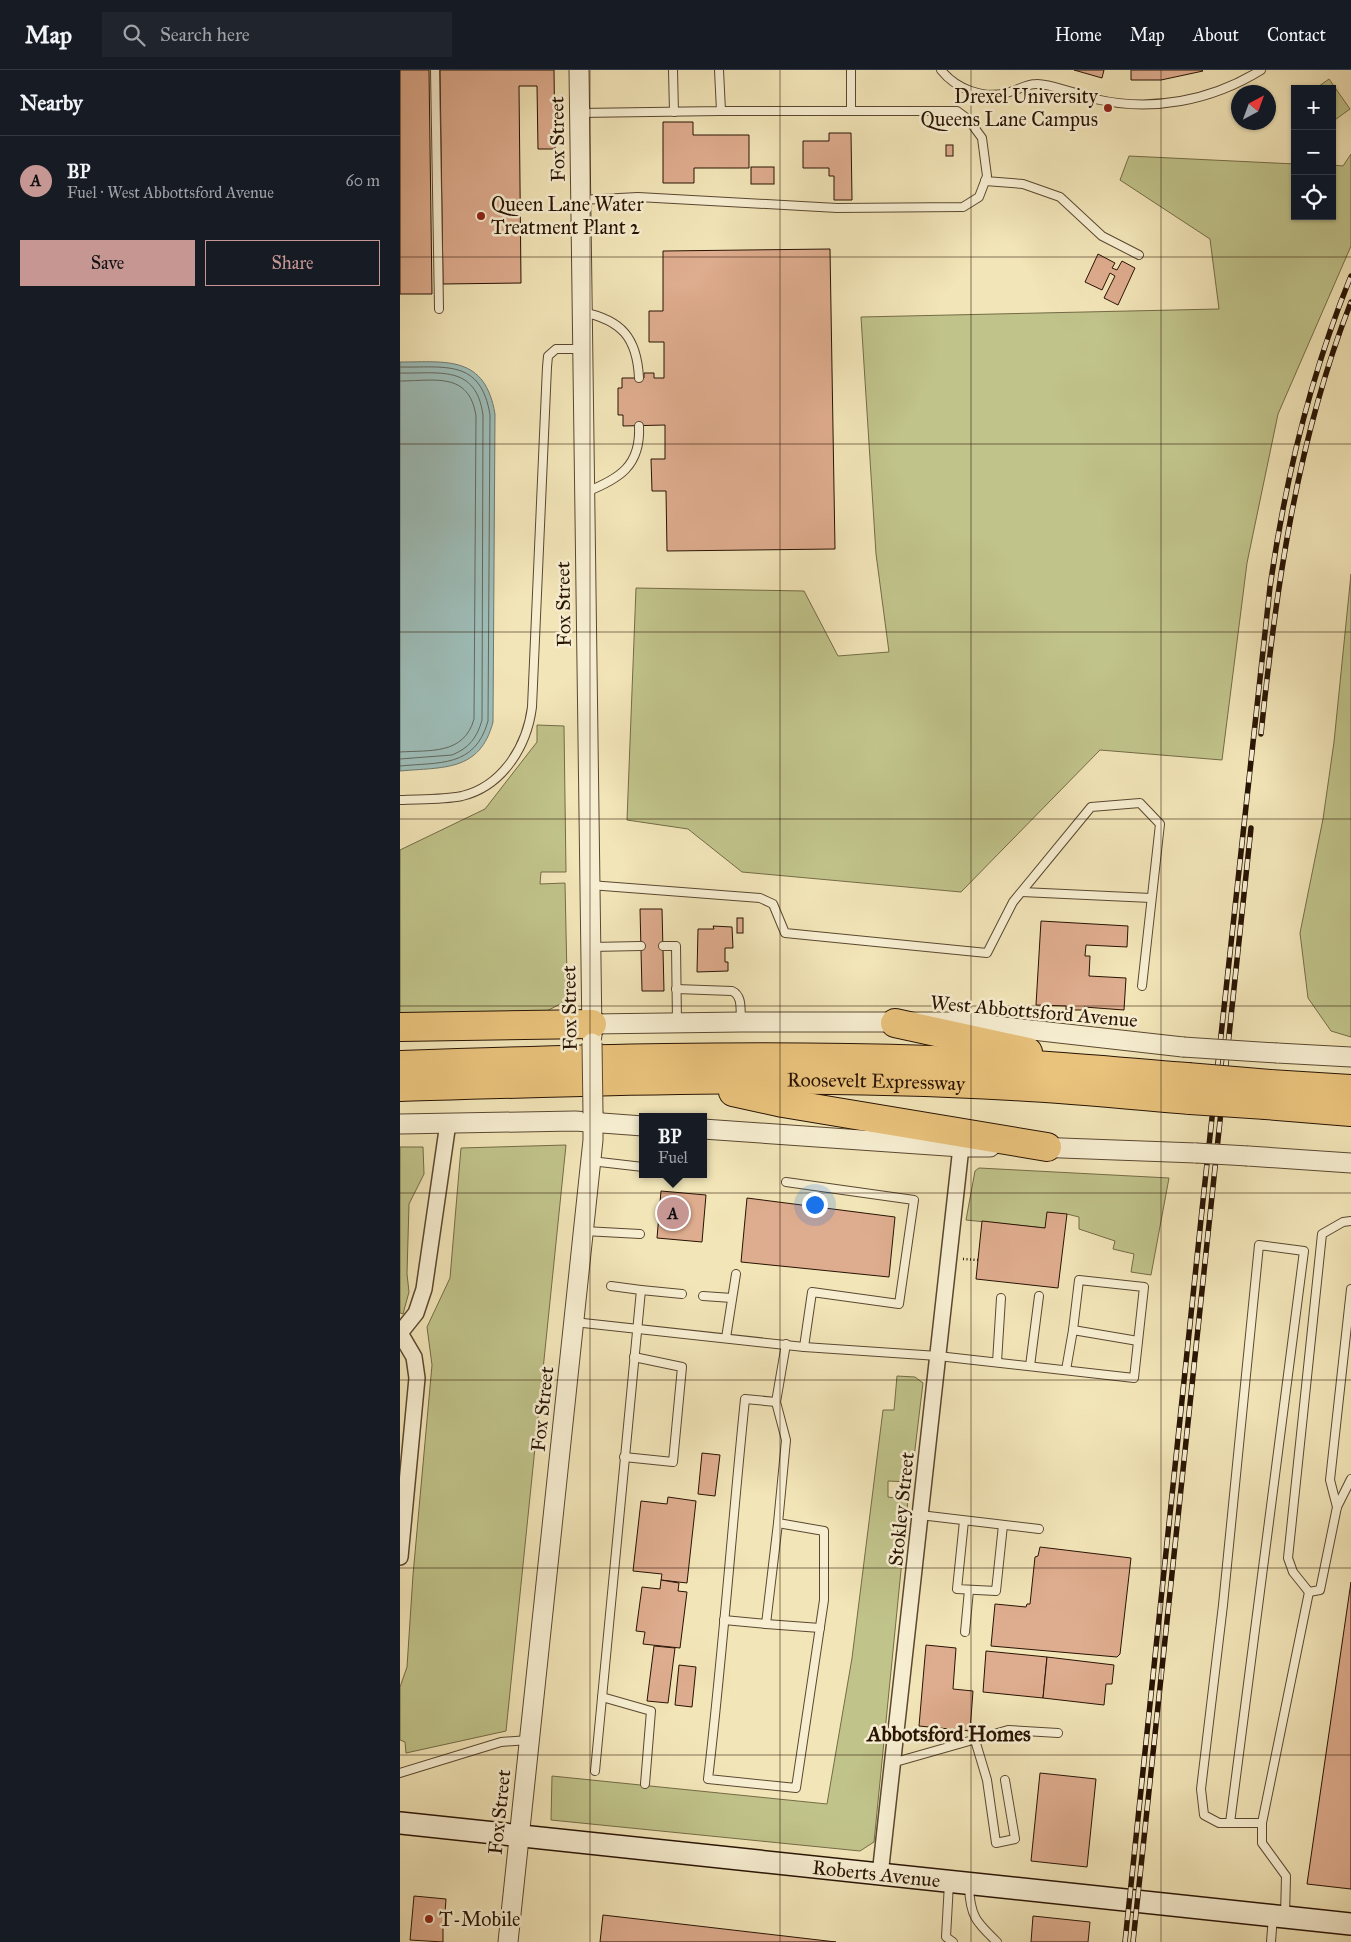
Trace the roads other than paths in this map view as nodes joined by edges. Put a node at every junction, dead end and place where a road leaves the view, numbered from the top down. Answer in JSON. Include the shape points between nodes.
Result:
{"nodes":[{"id":1,"x":435,"y":70,"type":"edge"},
{"id":2,"x":579,"y":70,"type":"edge"},
{"id":3,"x":673,"y":70,"type":"edge"},
{"id":4,"x":719,"y":70,"type":"edge"},
{"id":5,"x":851,"y":70,"type":"edge"},
{"id":6,"x":941,"y":70,"type":"edge"},
{"id":7,"x":1260,"y":70,"type":"edge"},
{"id":8,"x":851,"y":110,"type":"junction"},
{"id":9,"x":721,"y":111,"type":"junction"},
{"id":10,"x":674,"y":112,"type":"junction"},
{"id":11,"x":579,"y":113,"type":"junction"},
{"id":12,"x":985,"y":181,"type":"junction"},
{"id":13,"x":580,"y":200,"type":"junction"},
{"id":14,"x":1139,"y":255,"type":"dead end"},
{"id":15,"x":439,"y":309,"type":"dead end"},
{"id":16,"x":582,"y":312,"type":"junction"},
{"id":17,"x":582,"y":349,"type":"junction"},
{"id":18,"x":639,"y":378,"type":"dead end"},
{"id":19,"x":639,"y":426,"type":"dead end"},
{"id":20,"x":584,"y":493,"type":"junction"},
{"id":21,"x":400,"y":800,"type":"edge"},
{"id":22,"x":590,"y":886,"type":"junction"},
{"id":23,"x":1022,"y":892,"type":"junction"},
{"id":24,"x":1152,"y":898,"type":"junction"},
{"id":25,"x":641,"y":946,"type":"dead end"},
{"id":26,"x":663,"y":946,"type":"dead end"},
{"id":27,"x":591,"y":948,"type":"junction"},
{"id":28,"x":1142,"y":986,"type":"dead end"},
{"id":29,"x":676,"y":989,"type":"junction"},
{"id":30,"x":677,"y":1022,"type":"junction"},
{"id":31,"x":741,"y":1022,"type":"junction"},
{"id":32,"x":895,"y":1023,"type":"junction"},
{"id":33,"x":400,"y":1027,"type":"edge"},
{"id":34,"x":592,"y":1034,"type":"junction"},
{"id":35,"x":1351,"y":1057,"type":"edge"},
{"id":36,"x":400,"y":1065,"type":"edge"},
{"id":37,"x":1066,"y":1067,"type":"junction"},
{"id":38,"x":682,"y":1081,"type":"junction"},
{"id":39,"x":400,"y":1087,"type":"edge"},
{"id":40,"x":1189,"y":1089,"type":"junction"},
{"id":41,"x":1351,"y":1090,"type":"edge"},
{"id":42,"x":1268,"y":1094,"type":"junction"},
{"id":43,"x":1351,"y":1112,"type":"edge"},
{"id":44,"x":593,"y":1118,"type":"junction"},
{"id":45,"x":448,"y":1123,"type":"junction"},
{"id":46,"x":400,"y":1124,"type":"edge"},
{"id":47,"x":639,"y":1125,"type":"edge"},
{"id":48,"x":707,"y":1131,"type":"edge"},
{"id":49,"x":961,"y":1147,"type":"junction"},
{"id":50,"x":1047,"y":1147,"type":"junction"},
{"id":51,"x":591,"y":1161,"type":"junction"},
{"id":52,"x":1351,"y":1162,"type":"edge"},
{"id":53,"x":639,"y":1167,"type":"edge"},
{"id":54,"x":786,"y":1182,"type":"dead end"},
{"id":55,"x":1351,"y":1221,"type":"edge"},
{"id":56,"x":584,"y":1230,"type":"junction"},
{"id":57,"x":640,"y":1234,"type":"dead end"},
{"id":58,"x":736,"y":1274,"type":"dead end"},
{"id":59,"x":612,"y":1286,"type":"dead end"},
{"id":60,"x":641,"y":1290,"type":"junction"},
{"id":61,"x":1351,"y":1290,"type":"edge"},
{"id":62,"x":682,"y":1294,"type":"dead end"},
{"id":63,"x":703,"y":1296,"type":"dead end"},
{"id":64,"x":1039,"y":1296,"type":"dead end"},
{"id":65,"x":732,"y":1298,"type":"junction"},
{"id":66,"x":1001,"y":1298,"type":"dead end"},
{"id":67,"x":574,"y":1322,"type":"junction"},
{"id":68,"x":636,"y":1329,"type":"junction"},
{"id":69,"x":1073,"y":1330,"type":"junction"},
{"id":70,"x":400,"y":1333,"type":"edge"},
{"id":71,"x":726,"y":1338,"type":"junction"},
{"id":72,"x":1138,"y":1341,"type":"junction"},
{"id":73,"x":786,"y":1344,"type":"junction"},
{"id":74,"x":804,"y":1347,"type":"junction"},
{"id":75,"x":938,"y":1356,"type":"junction"},
{"id":76,"x":634,"y":1357,"type":"junction"},
{"id":77,"x":997,"y":1362,"type":"junction"},
{"id":78,"x":1030,"y":1366,"type":"junction"},
{"id":79,"x":1066,"y":1370,"type":"junction"},
{"id":80,"x":776,"y":1402,"type":"junction"},
{"id":81,"x":624,"y":1458,"type":"junction"},
{"id":82,"x":1351,"y":1479,"type":"edge"},
{"id":83,"x":1337,"y":1507,"type":"junction"},
{"id":84,"x":920,"y":1515,"type":"junction"},
{"id":85,"x":964,"y":1521,"type":"junction"},
{"id":86,"x":778,"y":1523,"type":"junction"},
{"id":87,"x":1003,"y":1525,"type":"junction"},
{"id":88,"x":1038,"y":1529,"type":"dead end"},
{"id":89,"x":400,"y":1557,"type":"edge"},
{"id":90,"x":969,"y":1590,"type":"junction"},
{"id":91,"x":1309,"y":1592,"type":"junction"},
{"id":92,"x":724,"y":1620,"type":"junction"},
{"id":93,"x":766,"y":1624,"type":"junction"},
{"id":94,"x":820,"y":1628,"type":"junction"},
{"id":95,"x":964,"y":1632,"type":"dead end"},
{"id":96,"x":602,"y":1697,"type":"junction"},
{"id":97,"x":1058,"y":1733,"type":"dead end"},
{"id":98,"x":529,"y":1740,"type":"junction"},
{"id":99,"x":975,"y":1740,"type":"junction"},
{"id":100,"x":892,"y":1763,"type":"junction"},
{"id":101,"x":595,"y":1771,"type":"dead end"},
{"id":102,"x":400,"y":1773,"type":"edge"},
{"id":103,"x":1005,"y":1780,"type":"dead end"},
{"id":104,"x":645,"y":1784,"type":"dead end"},
{"id":105,"x":400,"y":1823,"type":"edge"},
{"id":106,"x":1230,"y":1823,"type":"junction"},
{"id":107,"x":1262,"y":1823,"type":"junction"},
{"id":108,"x":520,"y":1835,"type":"junction"},
{"id":109,"x":880,"y":1875,"type":"junction"},
{"id":110,"x":959,"y":1884,"type":"junction"},
{"id":111,"x":1279,"y":1917,"type":"junction"},
{"id":112,"x":1351,"y":1924,"type":"edge"},
{"id":113,"x":508,"y":1942,"type":"edge"},
{"id":114,"x":953,"y":1942,"type":"edge"},
{"id":115,"x":996,"y":1942,"type":"edge"},
{"id":116,"x":1271,"y":1942,"type":"edge"}],
"edges":[{"from":1,"to":15,"type":"lane"},
{"from":2,"to":11,"type":"street","name":"Fox Street"},
{"from":3,"to":10,"type":"lane"},
{"from":4,"to":9,"type":"lane"},
{"from":5,"to":8,"type":"lane"},
{"from":6,"to":7,"type":"lane","via":[[961,86],[981,94],[994,95],[1036,84],[1097,99],[1147,105],[1194,99]]},
{"from":8,"to":9,"type":"lane"},
{"from":8,"to":12,"type":"lane","via":[[957,111],[982,138]]},
{"from":9,"to":10,"type":"lane"},
{"from":10,"to":11,"type":"lane"},
{"from":11,"to":13,"type":"street","name":"Fox Street"},
{"from":12,"to":13,"type":"lane","via":[[979,196],[963,207],[838,208],[638,197]]},
{"from":12,"to":14,"type":"lane","via":[[1023,184],[1060,197],[1102,236]]},
{"from":13,"to":16,"type":"street","name":"Fox Street"},
{"from":16,"to":17,"type":"street","name":"Fox Street"},
{"from":16,"to":18,"type":"lane","via":[[610,320],[627,336],[635,350]]},
{"from":17,"to":20,"type":"street","name":"Fox Street"},
{"from":17,"to":21,"type":"lane","via":[[556,349],[548,356],[532,707],[524,740],[507,769],[494,780],[463,796]]},
{"from":19,"to":20,"type":"lane","via":[[640,439],[630,466],[614,480]]},
{"from":20,"to":22,"type":"street","name":"Fox Street"},
{"from":22,"to":23,"type":"lane","via":[[760,898],[773,904],[785,933],[987,953],[1013,902]]},
{"from":22,"to":27,"type":"street","name":"Fox Street"},
{"from":23,"to":24,"type":"lane"},
{"from":23,"to":24,"type":"lane","via":[[1091,808],[1140,802],[1160,824]]},
{"from":24,"to":28,"type":"lane"},
{"from":25,"to":27,"type":"lane"},
{"from":26,"to":29,"type":"lane","via":[[676,946]]},
{"from":27,"to":34,"type":"street","name":"Fox Street"},
{"from":29,"to":30,"type":"lane"},
{"from":29,"to":31,"type":"lane","via":[[732,990],[740,997]]},
{"from":30,"to":31,"type":"street","name":"West Abbottsford Avenue"},
{"from":30,"to":34,"type":"street","name":"West Abbottsford Avenue"},
{"from":31,"to":32,"type":"street","name":"West Abbottsford Avenue"},
{"from":32,"to":35,"type":"street","name":"West Abbottsford Avenue","bridge":true,"via":[[960,1022],[1183,1047]]},
{"from":32,"to":37,"type":"highway","via":[[1020,1050]]},
{"from":33,"to":34,"type":"highway"},
{"from":34,"to":44,"type":"street","name":"Fox Street","bridge":true},
{"from":36,"to":37,"type":"highway","name":"Roosevelt Expressway","via":[[848,1058]]},
{"from":37,"to":40,"type":"highway","name":"Roosevelt Expressway"},
{"from":38,"to":39,"type":"highway","name":"Roosevelt Expressway"},
{"from":38,"to":40,"type":"highway","name":"Roosevelt Expressway","via":[[931,1082]]},
{"from":38,"to":50,"type":"highway","via":[[783,1103]]},
{"from":40,"to":42,"type":"highway","name":"Roosevelt Expressway","bridge":true},
{"from":41,"to":42,"type":"highway","name":"Roosevelt Expressway"},
{"from":42,"to":43,"type":"highway","name":"Roosevelt Expressway"},
{"from":44,"to":45,"type":"street"},
{"from":44,"to":47,"type":"street"},
{"from":44,"to":51,"type":"street","name":"Fox Street"},
{"from":45,"to":46,"type":"street"},
{"from":45,"to":70,"type":"street","via":[[424,1289],[416,1313]]},
{"from":48,"to":49,"type":"street"},
{"from":49,"to":50,"type":"street"},
{"from":49,"to":75,"type":"street","name":"Stokley Street"},
{"from":50,"to":52,"type":"street","bridge":true},
{"from":51,"to":53,"type":"lane"},
{"from":51,"to":56,"type":"street","name":"Fox Street"},
{"from":54,"to":74,"type":"lane","via":[[914,1200],[899,1304],[812,1292]]},
{"from":55,"to":91,"type":"lane","via":[[1322,1234],[1288,1558],[1293,1572]]},
{"from":56,"to":57,"type":"lane"},
{"from":56,"to":67,"type":"street","name":"Fox Street"},
{"from":58,"to":65,"type":"lane"},
{"from":59,"to":60,"type":"lane"},
{"from":60,"to":62,"type":"lane"},
{"from":60,"to":68,"type":"lane"},
{"from":61,"to":83,"type":"lane","via":[[1330,1480]]},
{"from":63,"to":65,"type":"lane"},
{"from":64,"to":78,"type":"lane"},
{"from":65,"to":71,"type":"lane"},
{"from":66,"to":77,"type":"lane"},
{"from":67,"to":68,"type":"lane"},
{"from":67,"to":98,"type":"street","name":"Fox Street"},
{"from":68,"to":71,"type":"lane"},
{"from":68,"to":76,"type":"lane"},
{"from":69,"to":72,"type":"lane"},
{"from":69,"to":72,"type":"lane","via":[[1079,1280],[1144,1287]]},
{"from":69,"to":79,"type":"lane"},
{"from":70,"to":89,"type":"street","via":[[414,1357],[418,1378]]},
{"from":71,"to":73,"type":"lane"},
{"from":72,"to":79,"type":"lane","via":[[1134,1378]]},
{"from":73,"to":74,"type":"lane"},
{"from":73,"to":80,"type":"lane"},
{"from":74,"to":75,"type":"lane"},
{"from":75,"to":77,"type":"lane"},
{"from":75,"to":84,"type":"street","name":"Stokley Street"},
{"from":76,"to":81,"type":"lane"},
{"from":76,"to":81,"type":"lane","via":[[682,1367],[673,1462]]},
{"from":77,"to":78,"type":"lane"},
{"from":78,"to":79,"type":"lane"},
{"from":80,"to":86,"type":"lane","via":[[786,1440]]},
{"from":80,"to":92,"type":"lane","via":[[745,1399]]},
{"from":81,"to":96,"type":"lane"},
{"from":82,"to":83,"type":"lane"},
{"from":83,"to":91,"type":"lane","via":[[1320,1590]]},
{"from":84,"to":85,"type":"lane"},
{"from":84,"to":100,"type":"street","name":"Stokley Street"},
{"from":85,"to":87,"type":"lane"},
{"from":85,"to":90,"type":"lane","via":[[957,1589]]},
{"from":86,"to":93,"type":"lane"},
{"from":86,"to":94,"type":"lane","via":[[824,1531],[824,1600]]},
{"from":87,"to":88,"type":"lane"},
{"from":87,"to":90,"type":"lane","via":[[996,1591]]},
{"from":90,"to":95,"type":"lane"},
{"from":91,"to":107,"type":"lane"},
{"from":92,"to":93,"type":"lane"},
{"from":92,"to":94,"type":"lane","via":[[708,1779],[796,1788]]},
{"from":93,"to":94,"type":"lane"},
{"from":96,"to":101,"type":"lane"},
{"from":96,"to":104,"type":"lane","via":[[650,1710]]},
{"from":97,"to":99,"type":"lane","via":[[1008,1730]]},
{"from":98,"to":102,"type":"lane","via":[[501,1742]]},
{"from":98,"to":108,"type":"street","name":"Fox Street"},
{"from":99,"to":100,"type":"lane"},
{"from":99,"to":103,"type":"lane","via":[[987,1780],[996,1842],[1015,1840]]},
{"from":100,"to":109,"type":"street","name":"Stokley Street"},
{"from":105,"to":108,"type":"main road","name":"Roberts Avenue"},
{"from":106,"to":106,"type":"lane","via":[[1219,1823],[1204,1815],[1201,1789],[1259,1246],[1304,1251]]},
{"from":106,"to":107,"type":"lane"},
{"from":107,"to":111,"type":"lane","via":[[1262,1842],[1286,1876]]},
{"from":108,"to":109,"type":"main road","name":"Roberts Avenue"},
{"from":108,"to":113,"type":"street","name":"Fox Street"},
{"from":109,"to":110,"type":"main road","name":"Roberts Avenue"},
{"from":110,"to":111,"type":"main road","name":"Roberts Avenue"},
{"from":110,"to":114,"type":"lane","via":[[946,1937]]},
{"from":110,"to":115,"type":"lane","via":[[971,1911]]},
{"from":111,"to":112,"type":"main road","name":"Roberts Avenue"},
{"from":111,"to":116,"type":"lane"}]}
